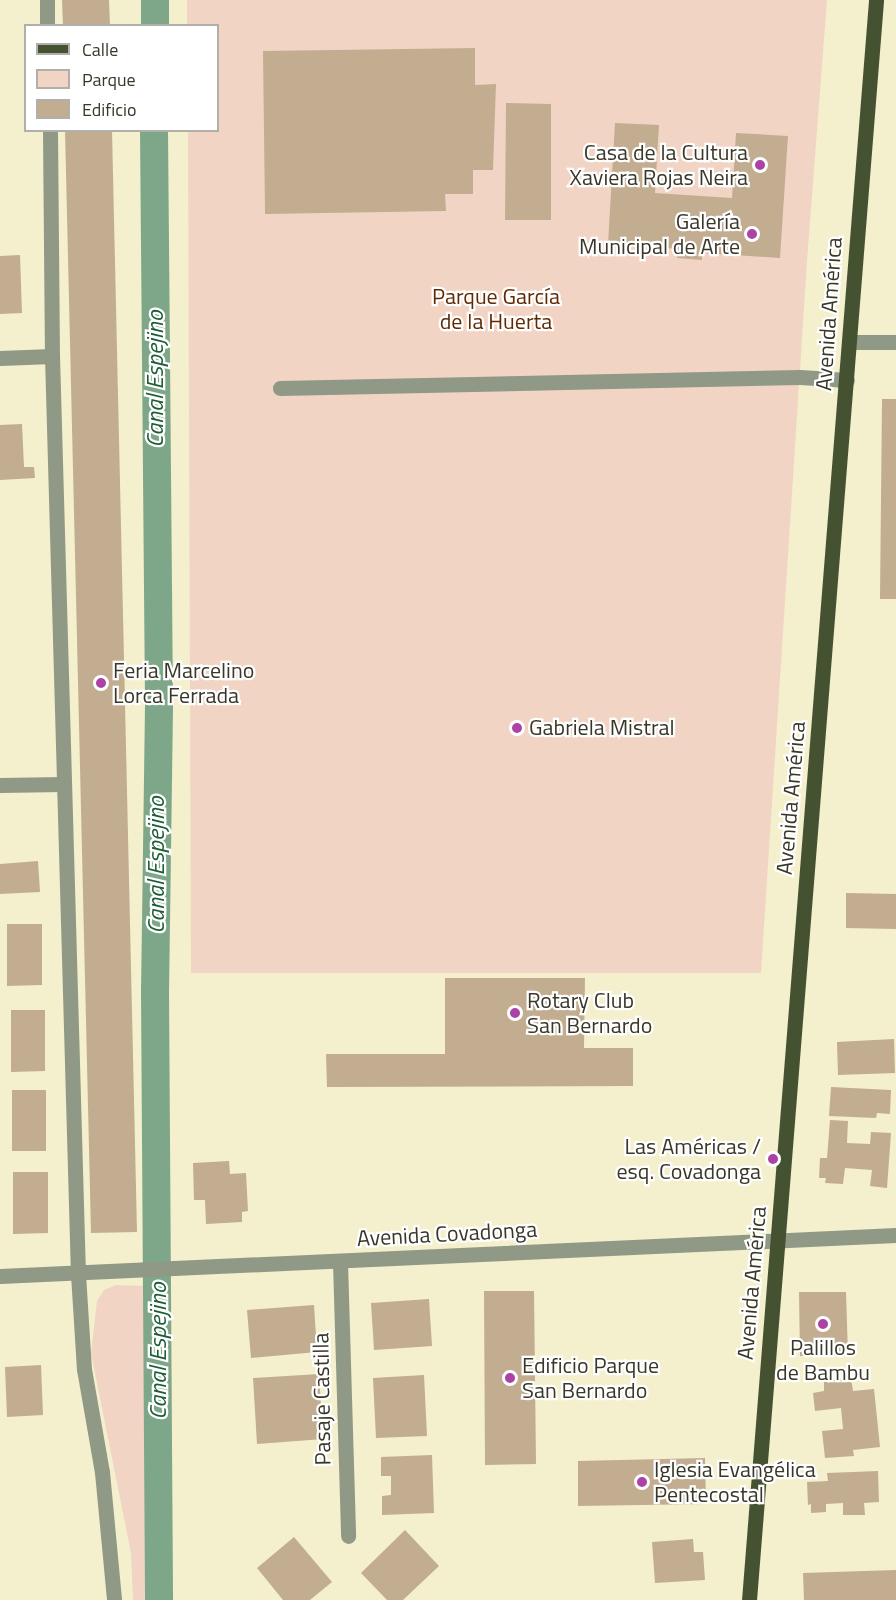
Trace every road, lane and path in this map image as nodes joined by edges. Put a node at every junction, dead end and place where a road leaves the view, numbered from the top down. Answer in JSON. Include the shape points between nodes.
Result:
{"nodes":[{"id":1,"x":47,"y":0,"type":"edge"},
{"id":2,"x":876,"y":0,"type":"edge"},
{"id":3,"x":47,"y":24,"type":"edge"},
{"id":4,"x":50,"y":132,"type":"edge"},
{"id":5,"x":850,"y":342,"type":"junction"},
{"id":6,"x":896,"y":342,"type":"edge"},
{"id":7,"x":52,"y":356,"type":"junction"},
{"id":8,"x":0,"y":358,"type":"edge"},
{"id":9,"x":847,"y":380,"type":"junction"},
{"id":10,"x":280,"y":387,"type":"dead end"},
{"id":11,"x":63,"y":784,"type":"junction"},
{"id":12,"x":0,"y":785,"type":"edge"},
{"id":13,"x":896,"y":1235,"type":"edge"},
{"id":14,"x":778,"y":1240,"type":"junction"},
{"id":15,"x":340,"y":1262,"type":"junction"},
{"id":16,"x":78,"y":1274,"type":"junction"},
{"id":17,"x":0,"y":1276,"type":"edge"},
{"id":18,"x":348,"y":1536,"type":"dead end"},
{"id":19,"x":114,"y":1600,"type":"edge"},
{"id":20,"x":749,"y":1600,"type":"edge"}],
"edges":[{"from":1,"to":3,"type":"street"},
{"from":2,"to":5,"type":"main road","name":"Avenida América"},
{"from":4,"to":7,"type":"street"},
{"from":5,"to":6,"type":"street"},
{"from":5,"to":9,"type":"main road","name":"Avenida América"},
{"from":7,"to":8,"type":"street"},
{"from":7,"to":11,"type":"street"},
{"from":9,"to":10,"type":"street","via":[[800,377]]},
{"from":9,"to":14,"type":"main road","name":"Avenida América"},
{"from":11,"to":12,"type":"street"},
{"from":11,"to":16,"type":"street"},
{"from":13,"to":14,"type":"street","name":"Avenida Covadonga"},
{"from":14,"to":15,"type":"street","name":"Avenida Covadonga"},
{"from":14,"to":20,"type":"main road","name":"Avenida América"},
{"from":15,"to":16,"type":"street","name":"Avenida Covadonga"},
{"from":15,"to":18,"type":"street","name":"Pasaje Castilla"},
{"from":16,"to":17,"type":"street","name":"Avenida Covadonga"},
{"from":16,"to":19,"type":"street","via":[[84,1369],[102,1472]]}]}
